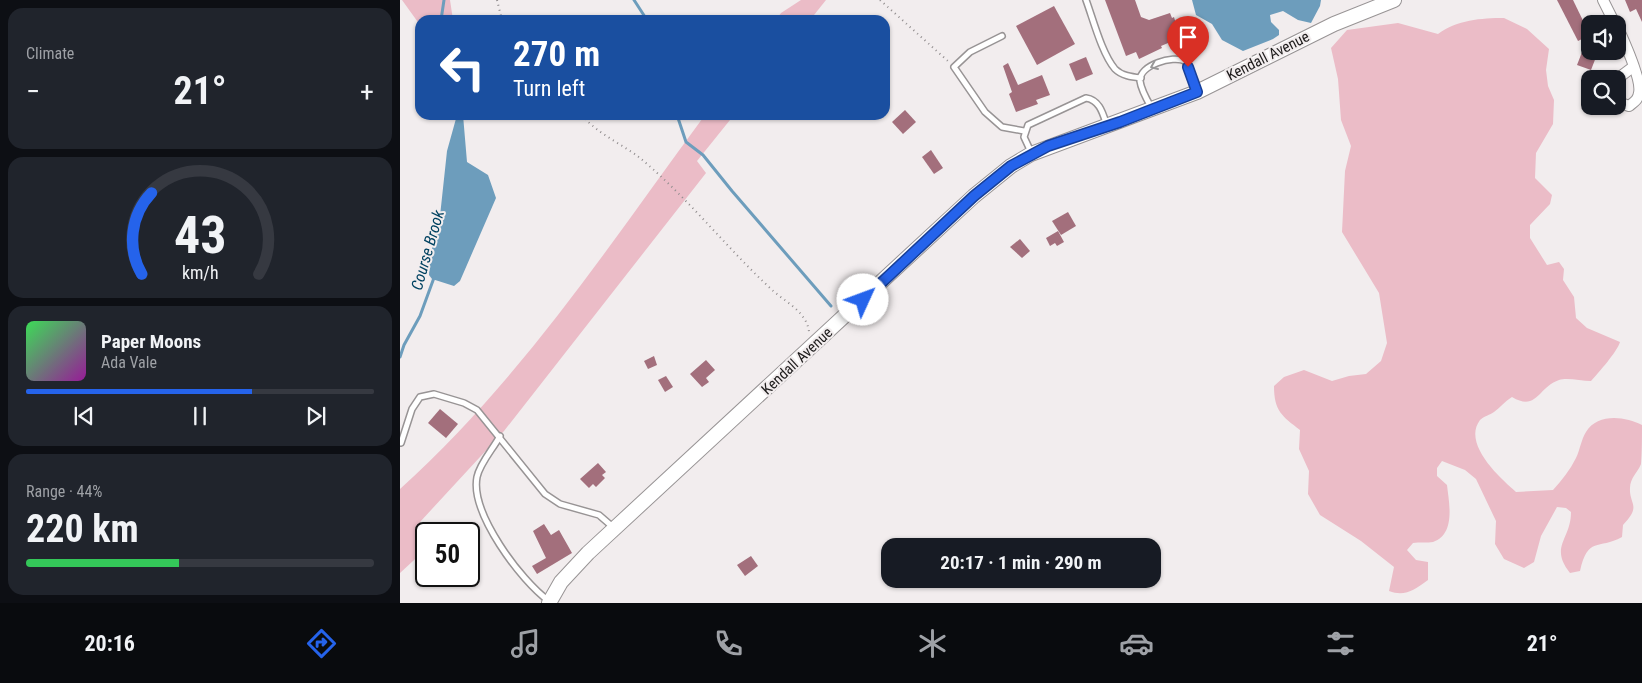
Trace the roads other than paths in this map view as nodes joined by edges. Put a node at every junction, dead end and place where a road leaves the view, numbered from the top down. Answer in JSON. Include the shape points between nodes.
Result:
{"nodes":[{"id":1,"x":1086,"y":0,"type":"edge"},
{"id":2,"x":1394,"y":0,"type":"edge"},
{"id":3,"x":1603,"y":0,"type":"edge"},
{"id":4,"x":1610,"y":15,"type":"edge"},
{"id":5,"x":1002,"y":36,"type":"dead end"},
{"id":6,"x":1626,"y":45,"type":"edge"},
{"id":7,"x":1633,"y":67,"type":"junction"},
{"id":8,"x":1626,"y":72,"type":"edge"},
{"id":9,"x":1141,"y":78,"type":"junction"},
{"id":10,"x":1197,"y":92,"type":"junction"},
{"id":11,"x":1626,"y":105,"type":"edge"},
{"id":12,"x":1152,"y":110,"type":"junction"},
{"id":13,"x":1107,"y":126,"type":"junction"},
{"id":14,"x":1024,"y":131,"type":"junction"},
{"id":15,"x":1031,"y":154,"type":"junction"},
{"id":16,"x":500,"y":436,"type":"junction"},
{"id":17,"x":401,"y":443,"type":"edge"},
{"id":18,"x":614,"y":528,"type":"junction"},
{"id":19,"x":549,"y":602,"type":"edge"}],
"edges":[{"from":1,"to":9,"type":"lane","via":[[1116,69],[1130,77]]},
{"from":2,"to":10,"type":"main road","name":"Kendall Avenue","via":[[1334,24]]},
{"from":3,"to":4,"type":"street"},
{"from":5,"to":14,"type":"lane","via":[[970,52],[954,67],[985,112],[1002,127]]},
{"from":6,"to":7,"type":"street"},
{"from":7,"to":8,"type":"street"},
{"from":7,"to":11,"type":"street","via":[[1640,92],[1636,101]]},
{"from":10,"to":9,"type":"lane","one_way":true,"via":[[1185,61],[1179,58],[1146,68]]},
{"from":9,"to":12,"type":"lane"},
{"from":10,"to":12,"type":"main road","name":"Kendall Avenue"},
{"from":12,"to":13,"type":"main road","name":"Kendall Avenue"},
{"from":13,"to":14,"type":"lane","via":[[1100,107],[1086,98],[1034,120]]},
{"from":13,"to":15,"type":"main road","name":"Kendall Avenue"},
{"from":14,"to":15,"type":"lane"},
{"from":15,"to":18,"type":"main road","name":"Kendall Avenue","via":[[992,180]]},
{"from":16,"to":17,"type":"lane","via":[[477,410],[456,400],[428,394],[416,401]]},
{"from":16,"to":18,"type":"lane","via":[[545,494],[560,504],[599,515]]},
{"from":16,"to":19,"type":"lane","via":[[477,478],[480,500],[506,555],[536,592]]},
{"from":18,"to":19,"type":"main road","name":"Kendall Avenue","via":[[572,569]]}]}
